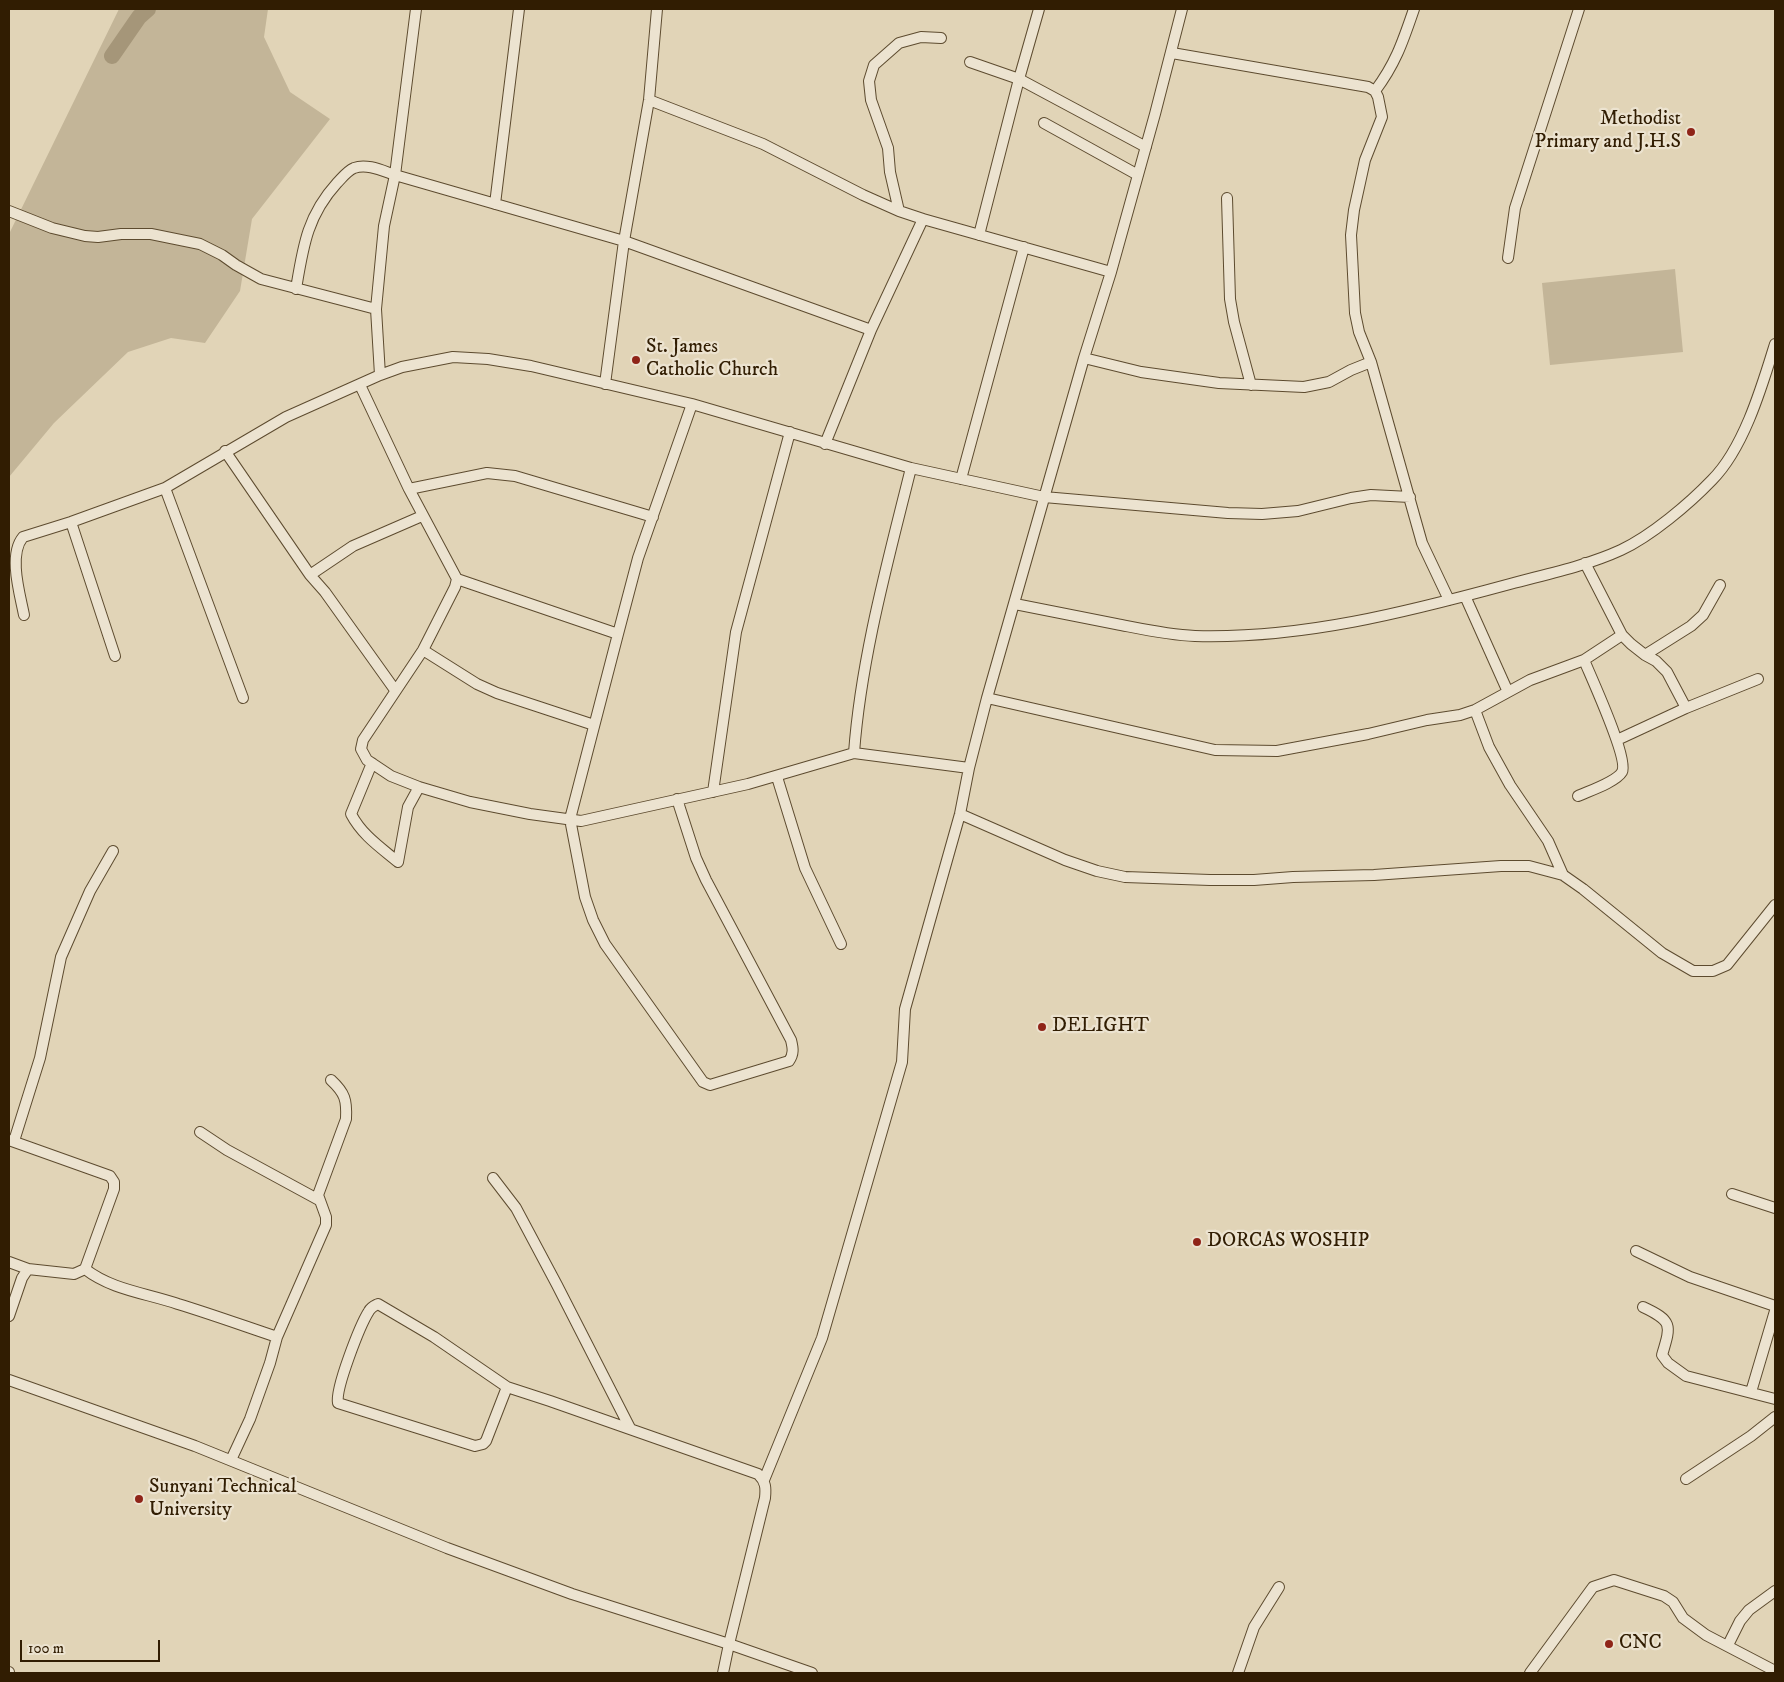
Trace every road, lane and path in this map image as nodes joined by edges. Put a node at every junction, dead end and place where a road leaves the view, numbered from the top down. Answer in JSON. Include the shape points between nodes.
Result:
{"nodes":[{"id":1,"x":416,"y":9,"type":"edge"},
{"id":2,"x":520,"y":9,"type":"edge"},
{"id":3,"x":657,"y":9,"type":"edge"},
{"id":4,"x":1039,"y":9,"type":"edge"},
{"id":5,"x":1182,"y":9,"type":"edge"},
{"id":6,"x":1414,"y":9,"type":"edge"},
{"id":7,"x":1579,"y":9,"type":"edge"},
{"id":8,"x":941,"y":38,"type":"dead end"},
{"id":9,"x":1172,"y":53,"type":"junction"},
{"id":10,"x":970,"y":62,"type":"dead end"},
{"id":11,"x":1019,"y":79,"type":"junction"},
{"id":12,"x":1375,"y":91,"type":"junction"},
{"id":13,"x":649,"y":100,"type":"junction"},
{"id":14,"x":1044,"y":123,"type":"dead end"},
{"id":15,"x":1146,"y":146,"type":"junction"},
{"id":16,"x":395,"y":175,"type":"junction"},
{"id":17,"x":1138,"y":175,"type":"junction"},
{"id":18,"x":1227,"y":198,"type":"dead end"},
{"id":19,"x":495,"y":204,"type":"junction"},
{"id":20,"x":9,"y":211,"type":"edge"},
{"id":21,"x":899,"y":211,"type":"junction"},
{"id":22,"x":923,"y":219,"type":"junction"},
{"id":23,"x":979,"y":234,"type":"junction"},
{"id":24,"x":624,"y":241,"type":"junction"},
{"id":25,"x":1024,"y":247,"type":"junction"},
{"id":26,"x":1508,"y":258,"type":"dead end"},
{"id":27,"x":1111,"y":272,"type":"junction"},
{"id":28,"x":296,"y":289,"type":"junction"},
{"id":29,"x":376,"y":309,"type":"junction"},
{"id":30,"x":871,"y":330,"type":"junction"},
{"id":31,"x":1775,"y":344,"type":"edge"},
{"id":32,"x":1084,"y":358,"type":"junction"},
{"id":33,"x":1371,"y":362,"type":"junction"},
{"id":34,"x":380,"y":375,"type":"junction"},
{"id":35,"x":605,"y":384,"type":"junction"},
{"id":36,"x":360,"y":385,"type":"junction"},
{"id":37,"x":1252,"y":385,"type":"junction"},
{"id":38,"x":692,"y":404,"type":"junction"},
{"id":39,"x":790,"y":432,"type":"junction"},
{"id":40,"x":825,"y":444,"type":"junction"},
{"id":41,"x":226,"y":451,"type":"junction"},
{"id":42,"x":911,"y":468,"type":"junction"},
{"id":43,"x":961,"y":479,"type":"junction"},
{"id":44,"x":165,"y":488,"type":"junction"},
{"id":45,"x":409,"y":489,"type":"junction"},
{"id":46,"x":1044,"y":497,"type":"junction"},
{"id":47,"x":1410,"y":497,"type":"junction"},
{"id":48,"x":422,"y":516,"type":"junction"},
{"id":49,"x":653,"y":517,"type":"junction"},
{"id":50,"x":71,"y":522,"type":"junction"},
{"id":51,"x":1585,"y":563,"type":"junction"},
{"id":52,"x":310,"y":575,"type":"junction"},
{"id":53,"x":456,"y":579,"type":"junction"},
{"id":54,"x":1720,"y":585,"type":"dead end"},
{"id":55,"x":1465,"y":596,"type":"junction"},
{"id":56,"x":1449,"y":600,"type":"junction"},
{"id":57,"x":1015,"y":604,"type":"junction"},
{"id":58,"x":24,"y":615,"type":"dead end"},
{"id":59,"x":618,"y":634,"type":"junction"},
{"id":60,"x":1622,"y":634,"type":"junction"},
{"id":61,"x":423,"y":650,"type":"junction"},
{"id":62,"x":1645,"y":655,"type":"junction"},
{"id":63,"x":115,"y":656,"type":"dead end"},
{"id":64,"x":1584,"y":660,"type":"junction"},
{"id":65,"x":1758,"y":679,"type":"dead end"},
{"id":66,"x":395,"y":690,"type":"junction"},
{"id":67,"x":1508,"y":692,"type":"junction"},
{"id":68,"x":243,"y":698,"type":"dead end"},
{"id":69,"x":988,"y":698,"type":"junction"},
{"id":70,"x":1686,"y":708,"type":"junction"},
{"id":71,"x":1475,"y":710,"type":"junction"},
{"id":72,"x":594,"y":725,"type":"junction"},
{"id":73,"x":1617,"y":740,"type":"junction"},
{"id":74,"x":854,"y":753,"type":"junction"},
{"id":75,"x":372,"y":763,"type":"junction"},
{"id":76,"x":969,"y":768,"type":"junction"},
{"id":77,"x":777,"y":777,"type":"junction"},
{"id":78,"x":419,"y":787,"type":"junction"},
{"id":79,"x":713,"y":792,"type":"junction"},
{"id":80,"x":1578,"y":796,"type":"dead end"},
{"id":81,"x":677,"y":800,"type":"junction"},
{"id":82,"x":960,"y":814,"type":"junction"},
{"id":83,"x":570,"y":819,"type":"junction"},
{"id":84,"x":114,"y":851,"type":"dead end"},
{"id":85,"x":1564,"y":875,"type":"junction"},
{"id":86,"x":1775,"y":905,"type":"edge"},
{"id":87,"x":841,"y":944,"type":"dead end"},
{"id":88,"x":332,"y":1080,"type":"dead end"},
{"id":89,"x":200,"y":1132,"type":"dead end"},
{"id":90,"x":11,"y":1141,"type":"edge"},
{"id":91,"x":493,"y":1178,"type":"dead end"},
{"id":92,"x":1732,"y":1194,"type":"dead end"},
{"id":93,"x":319,"y":1200,"type":"junction"},
{"id":94,"x":1775,"y":1208,"type":"edge"},
{"id":95,"x":1636,"y":1251,"type":"dead end"},
{"id":96,"x":9,"y":1262,"type":"edge"},
{"id":97,"x":28,"y":1269,"type":"junction"},
{"id":98,"x":85,"y":1269,"type":"junction"},
{"id":99,"x":1775,"y":1306,"type":"edge"},
{"id":100,"x":1643,"y":1307,"type":"dead end"},
{"id":101,"x":1775,"y":1311,"type":"edge"},
{"id":102,"x":9,"y":1316,"type":"edge"},
{"id":103,"x":277,"y":1337,"type":"junction"},
{"id":104,"x":9,"y":1380,"type":"edge"},
{"id":105,"x":507,"y":1387,"type":"junction"},
{"id":106,"x":1751,"y":1392,"type":"junction"},
{"id":107,"x":1775,"y":1398,"type":"edge"},
{"id":108,"x":1775,"y":1417,"type":"edge"},
{"id":109,"x":630,"y":1428,"type":"junction"},
{"id":110,"x":231,"y":1460,"type":"junction"},
{"id":111,"x":1686,"y":1479,"type":"dead end"},
{"id":112,"x":764,"y":1480,"type":"junction"},
{"id":113,"x":1279,"y":1586,"type":"dead end"},
{"id":114,"x":1775,"y":1591,"type":"edge"},
{"id":115,"x":729,"y":1644,"type":"junction"},
{"id":116,"x":1728,"y":1645,"type":"junction"},
{"id":117,"x":1775,"y":1671,"type":"edge"},
{"id":118,"x":723,"y":1673,"type":"edge"},
{"id":119,"x":812,"y":1673,"type":"edge"},
{"id":120,"x":1238,"y":1673,"type":"edge"},
{"id":121,"x":1530,"y":1673,"type":"edge"}],
"edges":[{"from":1,"to":16,"type":"street"},
{"from":2,"to":19,"type":"street"},
{"from":3,"to":13,"type":"street"},
{"from":4,"to":11,"type":"street"},
{"from":5,"to":9,"type":"street"},
{"from":6,"to":12,"type":"street","via":[[1394,62]]},
{"from":7,"to":26,"type":"street","via":[[1515,208]]},
{"from":8,"to":21,"type":"street","via":[[921,37],[899,44],[874,65],[869,81],[871,100],[888,148]]},
{"from":9,"to":12,"type":"street","via":[[1368,87]]},
{"from":9,"to":15,"type":"street"},
{"from":10,"to":11,"type":"street"},
{"from":11,"to":15,"type":"street"},
{"from":11,"to":23,"type":"street"},
{"from":12,"to":33,"type":"street","via":[[1382,117],[1365,160],[1351,234],[1354,313]]},
{"from":13,"to":21,"type":"street","via":[[763,144]]},
{"from":13,"to":24,"type":"street"},
{"from":14,"to":17,"type":"street"},
{"from":15,"to":17,"type":"street"},
{"from":16,"to":19,"type":"street"},
{"from":16,"to":28,"type":"street","via":[[372,167],[356,168],[346,173],[332,188],[314,215],[304,244]]},
{"from":16,"to":29,"type":"street","via":[[384,226]]},
{"from":17,"to":27,"type":"street"},
{"from":18,"to":37,"type":"street","via":[[1230,299]]},
{"from":19,"to":24,"type":"street"},
{"from":20,"to":28,"type":"street","via":[[52,228],[85,236],[151,234],[200,244],[261,279]]},
{"from":21,"to":22,"type":"street"},
{"from":22,"to":23,"type":"street"},
{"from":22,"to":30,"type":"street"},
{"from":23,"to":25,"type":"street"},
{"from":24,"to":30,"type":"street"},
{"from":24,"to":35,"type":"street"},
{"from":25,"to":27,"type":"street"},
{"from":25,"to":43,"type":"street"},
{"from":27,"to":32,"type":"street"},
{"from":28,"to":29,"type":"street"},
{"from":29,"to":34,"type":"street"},
{"from":30,"to":40,"type":"street"},
{"from":31,"to":51,"type":"street","via":[[1741,438],[1713,480],[1679,510],[1630,545]]},
{"from":32,"to":37,"type":"street","via":[[1141,372]]},
{"from":32,"to":46,"type":"street"},
{"from":33,"to":37,"type":"street","via":[[1318,385]]},
{"from":33,"to":47,"type":"street"},
{"from":34,"to":35,"type":"street","via":[[444,359],[488,359]]},
{"from":34,"to":36,"type":"street"},
{"from":35,"to":38,"type":"street"},
{"from":36,"to":41,"type":"street","via":[[286,417]]},
{"from":36,"to":45,"type":"street"},
{"from":38,"to":39,"type":"street"},
{"from":38,"to":49,"type":"street"},
{"from":39,"to":40,"type":"street"},
{"from":39,"to":79,"type":"street","via":[[736,632]]},
{"from":40,"to":42,"type":"street"},
{"from":41,"to":44,"type":"street"},
{"from":41,"to":52,"type":"street"},
{"from":42,"to":43,"type":"street"},
{"from":42,"to":74,"type":"street","via":[[870,643]]},
{"from":43,"to":46,"type":"street"},
{"from":44,"to":50,"type":"street"},
{"from":44,"to":68,"type":"street"},
{"from":45,"to":48,"type":"street"},
{"from":45,"to":49,"type":"street","via":[[487,473],[502,474]]},
{"from":46,"to":47,"type":"street","via":[[1262,514],[1298,511],[1370,495]]},
{"from":46,"to":57,"type":"street"},
{"from":47,"to":56,"type":"street","via":[[1422,543]]},
{"from":48,"to":52,"type":"street","via":[[353,546]]},
{"from":48,"to":53,"type":"street"},
{"from":49,"to":59,"type":"street","via":[[638,558]]},
{"from":50,"to":58,"type":"street","via":[[23,537],[18,543],[16,562]]},
{"from":50,"to":63,"type":"street"},
{"from":51,"to":55,"type":"street"},
{"from":51,"to":60,"type":"street"},
{"from":52,"to":66,"type":"street"},
{"from":53,"to":59,"type":"street"},
{"from":53,"to":61,"type":"street"},
{"from":54,"to":62,"type":"street","via":[[1703,615]]},
{"from":55,"to":56,"type":"street"},
{"from":55,"to":67,"type":"street"},
{"from":56,"to":57,"type":"street","via":[[1322,627],[1209,636],[1163,634]]},
{"from":57,"to":69,"type":"street"},
{"from":59,"to":72,"type":"street"},
{"from":60,"to":62,"type":"street"},
{"from":60,"to":64,"type":"street"},
{"from":61,"to":66,"type":"street"},
{"from":61,"to":72,"type":"street","via":[[497,693]]},
{"from":62,"to":70,"type":"street","via":[[1667,672]]},
{"from":64,"to":67,"type":"street","via":[[1530,680]]},
{"from":64,"to":73,"type":"street"},
{"from":65,"to":70,"type":"street"},
{"from":66,"to":75,"type":"street","via":[[361,745],[363,755]]},
{"from":67,"to":71,"type":"street"},
{"from":69,"to":71,"type":"street","via":[[1215,750],[1252,752],[1328,742]]},
{"from":69,"to":76,"type":"street"},
{"from":70,"to":73,"type":"street"},
{"from":71,"to":85,"type":"street","via":[[1489,747],[1510,785],[1548,840]]},
{"from":72,"to":83,"type":"street"},
{"from":73,"to":80,"type":"street","via":[[1623,762],[1622,773]]},
{"from":74,"to":76,"type":"street"},
{"from":74,"to":77,"type":"street"},
{"from":75,"to":78,"type":"street","via":[[391,776]]},
{"from":75,"to":78,"type":"street","via":[[351,814],[370,839],[398,862],[408,807]]},
{"from":76,"to":82,"type":"street"},
{"from":77,"to":79,"type":"street"},
{"from":77,"to":87,"type":"street","via":[[806,868]]},
{"from":78,"to":83,"type":"street","via":[[470,802]]},
{"from":79,"to":81,"type":"street"},
{"from":81,"to":83,"type":"street","via":[[586,820]]},
{"from":81,"to":83,"type":"street","via":[[706,880],[793,1047],[789,1061],[710,1085],[703,1082],[652,1014],[601,936],[585,897]]},
{"from":82,"to":85,"type":"street","via":[[1065,860],[1125,877],[1254,880],[1501,866],[1529,866]]},
{"from":82,"to":112,"type":"street","via":[[905,1009],[902,1062],[825,1329]]},
{"from":84,"to":90,"type":"street","via":[[90,890],[62,957],[40,1058]]},
{"from":85,"to":86,"type":"street","via":[[1662,953],[1694,971],[1713,972],[1727,965]]},
{"from":88,"to":93,"type":"street","via":[[344,1096],[346,1119],[322,1181]]},
{"from":89,"to":93,"type":"street"},
{"from":90,"to":98,"type":"street","via":[[110,1176],[114,1182]]},
{"from":91,"to":109,"type":"street","via":[[516,1208]]},
{"from":92,"to":94,"type":"street"},
{"from":93,"to":103,"type":"street","via":[[326,1225]]},
{"from":95,"to":99,"type":"street","via":[[1690,1277]]},
{"from":96,"to":97,"type":"street"},
{"from":97,"to":98,"type":"street","via":[[74,1274]]},
{"from":97,"to":102,"type":"street"},
{"from":98,"to":103,"type":"street","via":[[125,1290]]},
{"from":100,"to":106,"type":"street","via":[[1667,1322],[1668,1333],[1662,1355],[1668,1363],[1686,1376]]},
{"from":101,"to":106,"type":"street"},
{"from":103,"to":110,"type":"street","via":[[250,1419]]},
{"from":104,"to":110,"type":"street"},
{"from":105,"to":105,"type":"street","via":[[378,1304],[369,1310],[360,1329],[337,1398],[338,1403],[475,1446],[486,1441]]},
{"from":105,"to":109,"type":"street"},
{"from":106,"to":107,"type":"street"},
{"from":108,"to":111,"type":"street"},
{"from":109,"to":112,"type":"street","via":[[758,1474]]},
{"from":110,"to":115,"type":"street","via":[[554,1588]]},
{"from":112,"to":115,"type":"street","via":[[765,1498]]},
{"from":113,"to":120,"type":"street","via":[[1254,1627]]},
{"from":114,"to":116,"type":"street","via":[[1749,1610]]},
{"from":115,"to":118,"type":"street"},
{"from":115,"to":119,"type":"street"},
{"from":116,"to":117,"type":"street"},
{"from":116,"to":121,"type":"street","via":[[1706,1635],[1683,1618],[1673,1602],[1664,1596],[1614,1580],[1593,1587]]}]}
